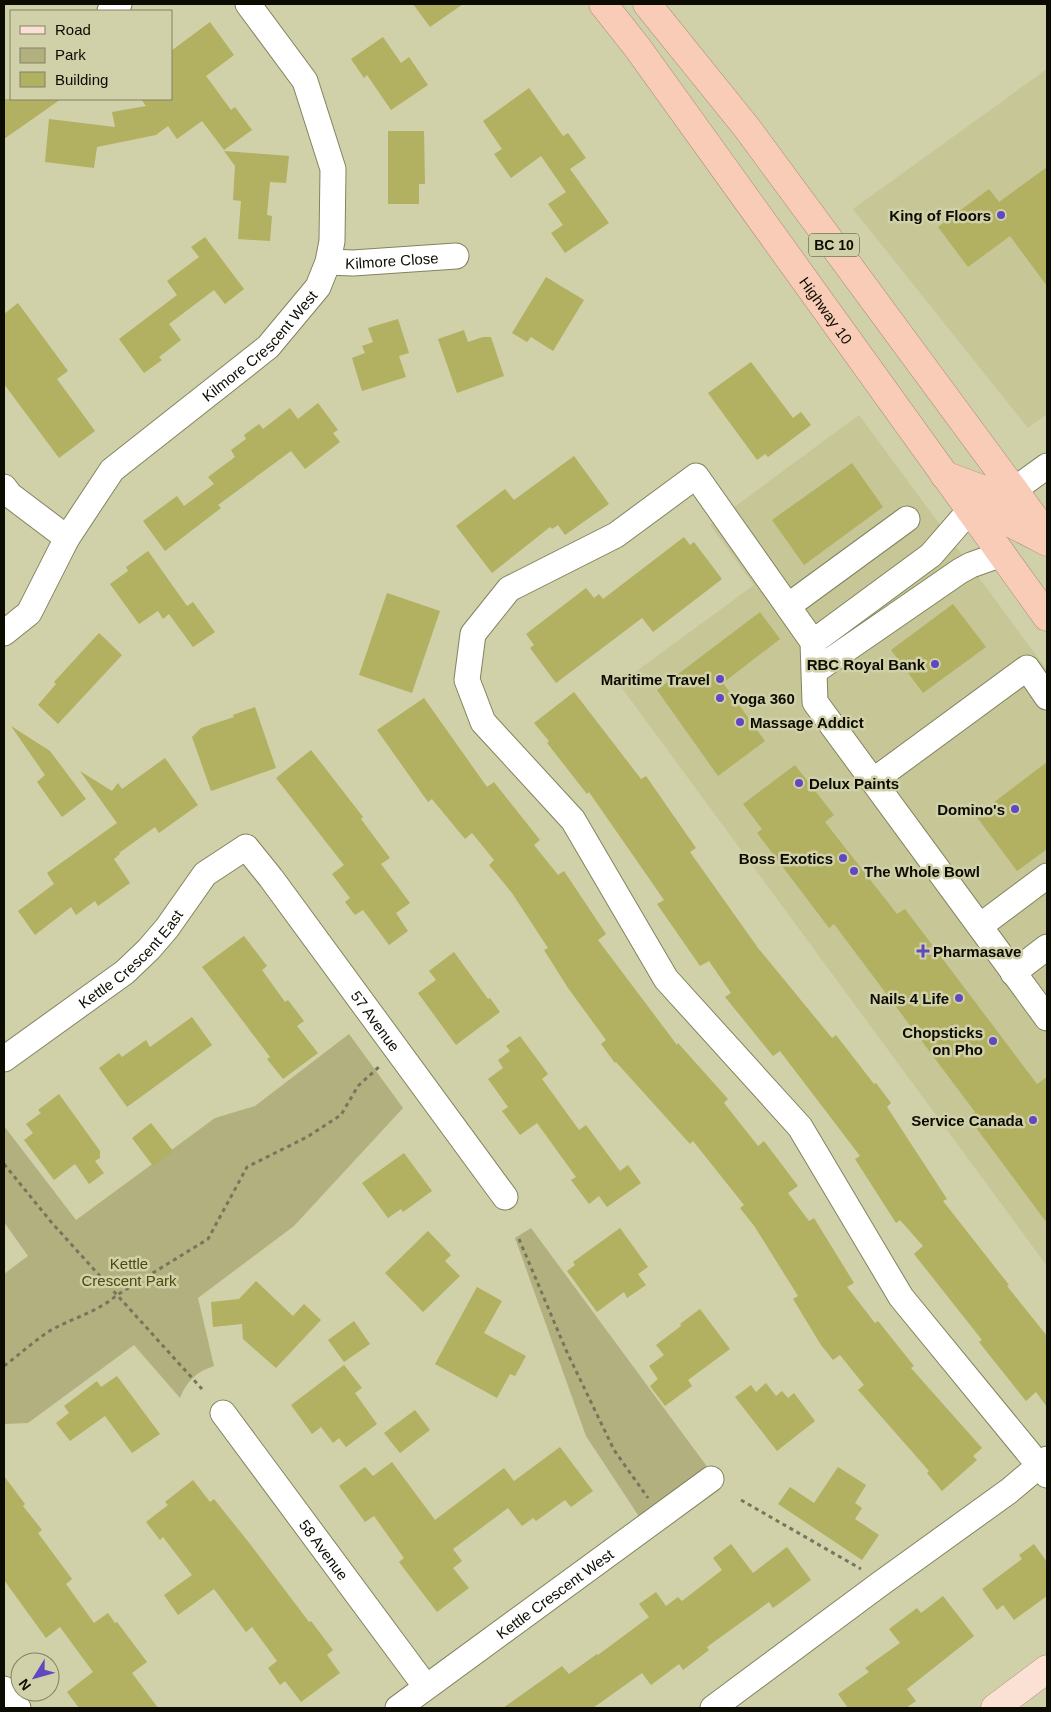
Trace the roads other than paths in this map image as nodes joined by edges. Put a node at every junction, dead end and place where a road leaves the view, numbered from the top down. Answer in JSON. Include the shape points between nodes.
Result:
{"nodes":[{"id":1,"x":248,"y":4,"type":"edge"},
{"id":2,"x":603,"y":4,"type":"edge"},
{"id":3,"x":647,"y":4,"type":"edge"},
{"id":4,"x":456,"y":256,"type":"dead end"},
{"id":5,"x":328,"y":262,"type":"junction"},
{"id":6,"x":1047,"y":466,"type":"edge"},
{"id":7,"x":944,"y":475,"type":"junction"},
{"id":8,"x":4,"y":487,"type":"edge"},
{"id":9,"x":1014,"y":490,"type":"junction"},
{"id":10,"x":970,"y":510,"type":"junction"},
{"id":11,"x":906,"y":519,"type":"dead end"},
{"id":12,"x":1047,"y":535,"type":"edge"},
{"id":13,"x":67,"y":538,"type":"junction"},
{"id":14,"x":1047,"y":542,"type":"edge"},
{"id":15,"x":1002,"y":554,"type":"junction"},
{"id":16,"x":788,"y":606,"type":"junction"},
{"id":17,"x":1047,"y":617,"type":"edge"},
{"id":18,"x":4,"y":633,"type":"edge"},
{"id":19,"x":813,"y":642,"type":"junction"},
{"id":20,"x":815,"y":672,"type":"junction"},
{"id":21,"x":1047,"y":697,"type":"edge"},
{"id":22,"x":873,"y":781,"type":"junction"},
{"id":23,"x":246,"y":847,"type":"joint"},
{"id":24,"x":1047,"y":876,"type":"edge"},
{"id":25,"x":980,"y":926,"type":"junction"},
{"id":26,"x":1047,"y":947,"type":"edge"},
{"id":27,"x":1013,"y":972,"type":"junction"},
{"id":28,"x":1047,"y":1018,"type":"edge"},
{"id":29,"x":4,"y":1059,"type":"edge"},
{"id":30,"x":505,"y":1196,"type":"dead end"},
{"id":31,"x":223,"y":1413,"type":"dead end"},
{"id":32,"x":1045,"y":1466,"type":"edge"},
{"id":33,"x":711,"y":1479,"type":"dead end"},
{"id":34,"x":1047,"y":1669,"type":"edge"},
{"id":35,"x":426,"y":1687,"type":"junction"},
{"id":36,"x":4,"y":1689,"type":"edge"},
{"id":37,"x":18,"y":1708,"type":"edge"},
{"id":38,"x":398,"y":1708,"type":"edge"},
{"id":39,"x":713,"y":1708,"type":"edge"},
{"id":40,"x":995,"y":1708,"type":"edge"}],
"edges":[{"from":1,"to":5,"type":"street","name":"Kilmore Crescent West","via":[[305,81],[333,169],[332,241]]},
{"from":2,"to":7,"type":"highway","name":"Highway 10","number":"BC 10"},
{"from":3,"to":9,"type":"highway","number":"BC 10","via":[[747,128]]},
{"from":4,"to":5,"type":"street","name":"Kilmore Close"},
{"from":5,"to":13,"type":"street","name":"Kilmore Crescent West","via":[[318,287],[268,347],[112,470]]},
{"from":6,"to":9,"type":"street"},
{"from":7,"to":9,"type":"highway","via":[[998,495]]},
{"from":7,"to":10,"type":"highway","name":"Highway 10","number":"BC 10"},
{"from":8,"to":13,"type":"street"},
{"from":9,"to":12,"type":"highway","number":"BC 10"},
{"from":10,"to":14,"type":"highway","via":[[1003,519]]},
{"from":10,"to":15,"type":"highway","name":"Highway 10","number":"BC 10"},
{"from":10,"to":19,"type":"street","via":[[931,555]]},
{"from":11,"to":16,"type":"street"},
{"from":13,"to":18,"type":"street","name":"Kilmore Crescent West","via":[[29,614]]},
{"from":15,"to":17,"type":"highway","name":"Highway 10","number":"BC 10"},
{"from":15,"to":20,"type":"street","via":[[960,571]]},
{"from":16,"to":19,"type":"street"},
{"from":16,"to":32,"type":"street","via":[[696,476],[616,535],[509,589],[473,634],[467,680],[483,722],[573,820],[666,979],[800,1126],[901,1297]]},
{"from":19,"to":20,"type":"street"},
{"from":20,"to":22,"type":"street","via":[[814,702]]},
{"from":21,"to":22,"type":"street","via":[[1027,668]]},
{"from":22,"to":25,"type":"street"},
{"from":23,"to":29,"type":"street","name":"Kettle Crescent East","via":[[205,874],[168,928],[125,972]]},
{"from":23,"to":30,"type":"street","name":"57 Avenue"},
{"from":24,"to":25,"type":"street"},
{"from":25,"to":27,"type":"street"},
{"from":26,"to":27,"type":"street"},
{"from":27,"to":28,"type":"street"},
{"from":31,"to":35,"type":"street","name":"58 Avenue"},
{"from":32,"to":39,"type":"street"},
{"from":33,"to":35,"type":"street","name":"Kettle Crescent West"},
{"from":34,"to":40,"type":"main road"},
{"from":35,"to":38,"type":"street","name":"Kettle Crescent West"},
{"from":36,"to":37,"type":"street"}]}
